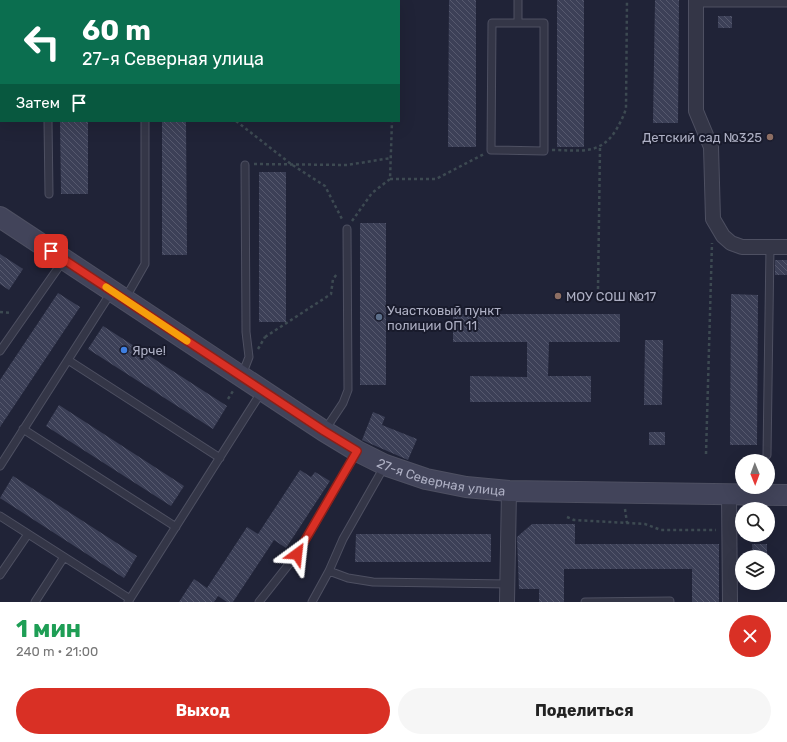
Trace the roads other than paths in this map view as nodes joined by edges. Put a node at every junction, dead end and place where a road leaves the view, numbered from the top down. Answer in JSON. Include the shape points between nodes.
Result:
{"nodes":[{"id":1,"x":518,"y":0,"type":"edge"},
{"id":2,"x":696,"y":1,"type":"edge"},
{"id":3,"x":787,"y":4,"type":"edge"},
{"id":4,"x":518,"y":23,"type":"junction"},
{"id":5,"x":48,"y":122,"type":"edge"},
{"id":6,"x":145,"y":122,"type":"edge"},
{"id":7,"x":245,"y":165,"type":"road end"},
{"id":8,"x":49,"y":194,"type":"dead end"},
{"id":9,"x":0,"y":217,"type":"edge"},
{"id":10,"x":347,"y":229,"type":"road end"},
{"id":11,"x":770,"y":247,"type":"junction"},
{"id":12,"x":787,"y":247,"type":"edge"},
{"id":13,"x":64,"y":259,"type":"junction"},
{"id":14,"x":118,"y":296,"type":"junction"},
{"id":15,"x":0,"y":351,"type":"edge"},
{"id":16,"x":68,"y":360,"type":"junction"},
{"id":17,"x":241,"y":377,"type":"junction"},
{"id":18,"x":262,"y":390,"type":"junction"},
{"id":19,"x":24,"y":429,"type":"junction"},
{"id":20,"x":324,"y":431,"type":"junction"},
{"id":21,"x":357,"y":451,"type":"junction"},
{"id":22,"x":767,"y":454,"type":"edge"},
{"id":23,"x":220,"y":458,"type":"junction"},
{"id":24,"x":1,"y":461,"type":"edge"},
{"id":25,"x":385,"y":465,"type":"junction"},
{"id":26,"x":509,"y":491,"type":"junction"},
{"id":27,"x":729,"y":495,"type":"junction"},
{"id":28,"x":787,"y":495,"type":"edge"},
{"id":29,"x":0,"y":516,"type":"edge"},
{"id":30,"x":176,"y":527,"type":"junction"},
{"id":31,"x":28,"y":534,"type":"junction"},
{"id":32,"x":64,"y":557,"type":"junction"},
{"id":33,"x":329,"y":572,"type":"junction"},
{"id":34,"x":0,"y":575,"type":"edge"},
{"id":35,"x":509,"y":584,"type":"junction"},
{"id":36,"x":129,"y":601,"type":"edge"},
{"id":37,"x":670,"y":601,"type":"dead end"},
{"id":38,"x":35,"y":602,"type":"edge"},
{"id":39,"x":259,"y":602,"type":"edge"},
{"id":40,"x":312,"y":602,"type":"edge"},
{"id":41,"x":508,"y":602,"type":"edge"},
{"id":42,"x":585,"y":602,"type":"edge"},
{"id":43,"x":730,"y":602,"type":"edge"}],
"edges":[{"from":1,"to":4,"type":"lane"},
{"from":2,"to":3,"type":"lane"},
{"from":2,"to":11,"type":"street","via":[[696,111],[712,147],[711,207],[714,221],[731,243],[742,247]]},
{"from":4,"to":4,"type":"lane","via":[[544,24],[544,151],[492,150],[492,23]]},
{"from":5,"to":8,"type":"lane"},
{"from":6,"to":14,"type":"lane","via":[[145,264]]},
{"from":7,"to":17,"type":"lane","via":[[246,332],[249,357]]},
{"from":9,"to":13,"type":"street","name":"27-я Северная улица"},
{"from":10,"to":20,"type":"lane","via":[[348,390],[343,403]]},
{"from":11,"to":12,"type":"street"},
{"from":11,"to":22,"type":"lane"},
{"from":13,"to":14,"type":"street","name":"27-я Северная улица"},
{"from":13,"to":15,"type":"lane"},
{"from":14,"to":16,"type":"lane"},
{"from":14,"to":17,"type":"street","name":"27-я Северная улица"},
{"from":16,"to":19,"type":"lane"},
{"from":16,"to":23,"type":"lane"},
{"from":17,"to":18,"type":"street","name":"27-я Северная улица"},
{"from":18,"to":20,"type":"street","name":"27-я Северная улица"},
{"from":18,"to":23,"type":"lane"},
{"from":19,"to":24,"type":"lane"},
{"from":19,"to":30,"type":"lane"},
{"from":20,"to":21,"type":"street","name":"27-я Северная улица"},
{"from":21,"to":25,"type":"street","name":"27-я Северная улица"},
{"from":21,"to":39,"type":"lane","via":[[297,554]]},
{"from":23,"to":30,"type":"lane"},
{"from":25,"to":26,"type":"street","name":"27-я Северная улица","via":[[426,479]]},
{"from":25,"to":33,"type":"lane","via":[[342,539]]},
{"from":26,"to":27,"type":"street","name":"27-я Северная улица"},
{"from":26,"to":35,"type":"street"},
{"from":27,"to":28,"type":"street","name":"27-я Северная улица"},
{"from":27,"to":43,"type":"street"},
{"from":29,"to":31,"type":"lane"},
{"from":30,"to":36,"type":"lane"},
{"from":31,"to":32,"type":"lane"},
{"from":31,"to":34,"type":"lane"},
{"from":32,"to":36,"type":"lane"},
{"from":32,"to":38,"type":"lane"},
{"from":33,"to":35,"type":"lane","via":[[373,582]]},
{"from":33,"to":40,"type":"lane"},
{"from":35,"to":41,"type":"street"},
{"from":37,"to":42,"type":"lane"}]}
